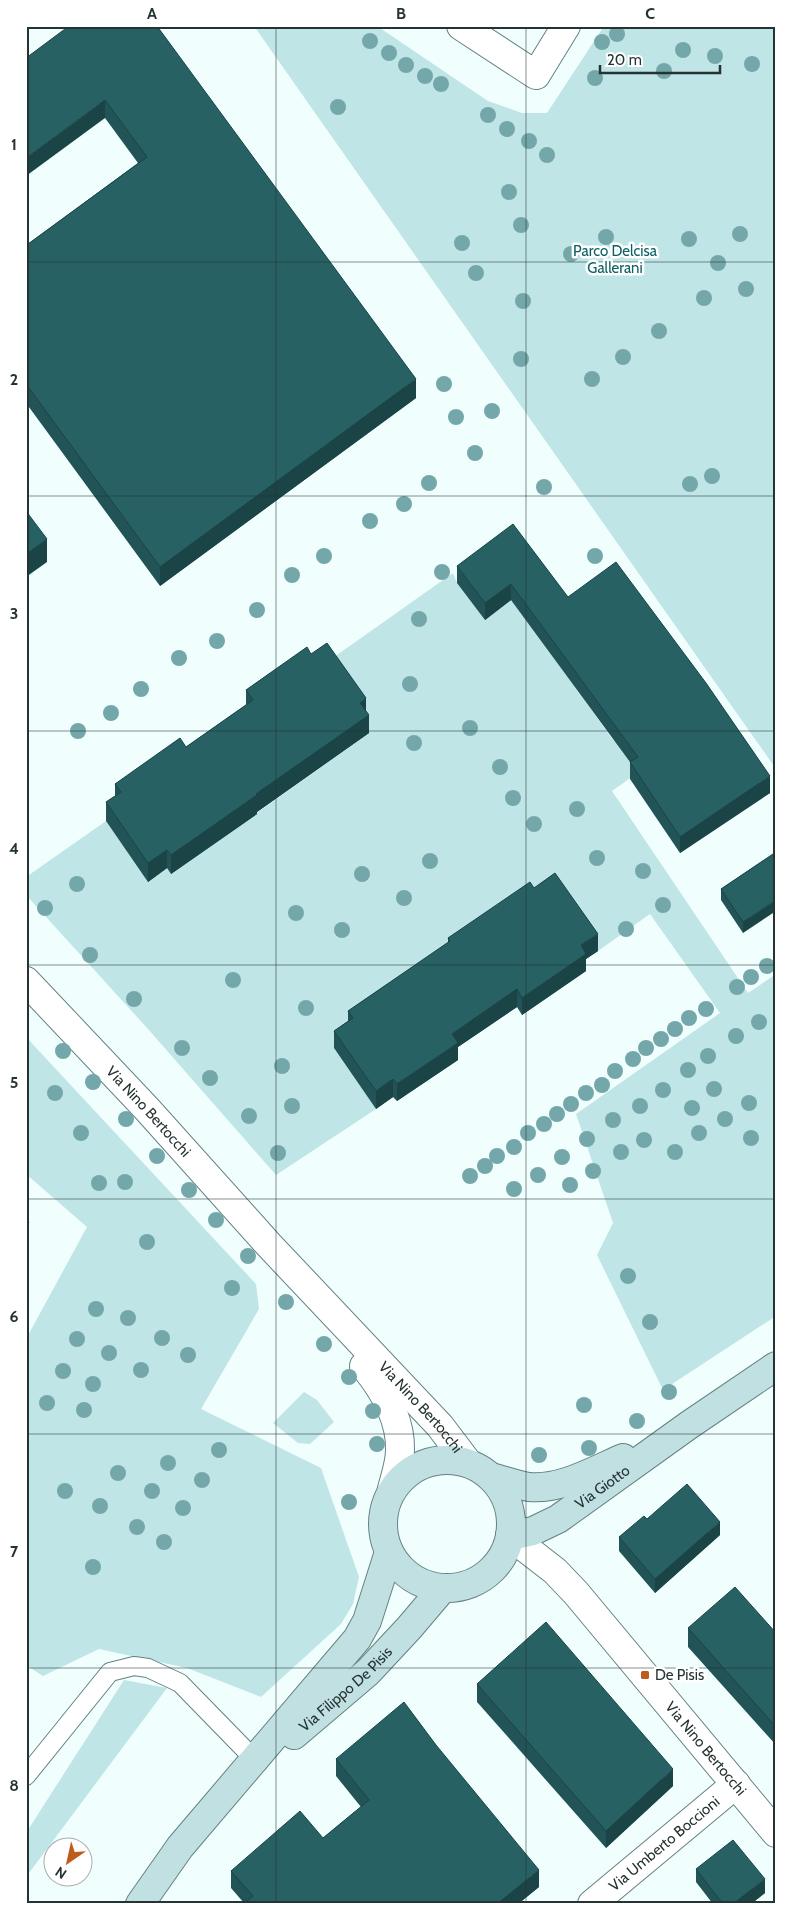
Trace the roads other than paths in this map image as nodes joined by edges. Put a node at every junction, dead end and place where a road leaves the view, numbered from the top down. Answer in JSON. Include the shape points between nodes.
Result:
{"nodes":[{"id":1,"x":460,"y":26,"type":"edge"},
{"id":2,"x":566,"y":26,"type":"edge"},
{"id":3,"x":26,"y":981,"type":"edge"},
{"id":4,"x":269,"y":1245,"type":"junction"},
{"id":5,"x":776,"y":1366,"type":"edge"},
{"id":6,"x":689,"y":1425,"type":"junction"},
{"id":7,"x":468,"y":1462,"type":"junction"},
{"id":8,"x":491,"y":1477,"type":"junction"},
{"id":9,"x":392,"y":1489,"type":"junction"},
{"id":10,"x":510,"y":1536,"type":"junction"},
{"id":11,"x":389,"y":1552,"type":"junction"},
{"id":12,"x":443,"y":1588,"type":"junction"},
{"id":13,"x":250,"y":1767,"type":"junction"},
{"id":14,"x":26,"y":1776,"type":"edge"},
{"id":15,"x":736,"y":1784,"type":"junction"},
{"id":16,"x":776,"y":1833,"type":"edge"},
{"id":17,"x":140,"y":1904,"type":"edge"},
{"id":18,"x":592,"y":1904,"type":"edge"}],
"edges":[{"from":1,"to":2,"type":"street","via":[[536,75]]},
{"from":3,"to":4,"type":"street","name":"Via Nino Bertocchi"},
{"from":4,"to":7,"type":"street","name":"Via Nino Bertocchi","via":[[440,1426]]},
{"from":4,"to":9,"type":"street","name":"Via Nino Bertocchi","via":[[376,1381],[390,1406],[399,1432],[400,1452]]},
{"from":5,"to":6,"type":"street","name":"Via Giotto"},
{"from":6,"to":8,"type":"street","name":"Via Giotto","via":[[630,1455],[561,1483],[530,1487]]},
{"from":6,"to":10,"type":"street","name":"Via Giotto","via":[[558,1519],[533,1531]]},
{"from":7,"to":8,"type":"street","name":"Via Nino Bertocchi"},
{"from":7,"to":9,"type":"street","name":"Via Nino Bertocchi","via":[[443,1459],[428,1462],[407,1472]]},
{"from":8,"to":10,"type":"street","name":"Via Nino Bertocchi","via":[[502,1490],[510,1508]]},
{"from":9,"to":11,"type":"street","name":"Via Nino Bertocchi","via":[[382,1520]]},
{"from":10,"to":12,"type":"street","name":"Via Nino Bertocchi","via":[[501,1559],[486,1575],[468,1585]]},
{"from":10,"to":15,"type":"street","name":"Via Nino Bertocchi","via":[[555,1571]]},
{"from":11,"to":12,"type":"street","name":"Via Nino Bertocchi","via":[[402,1570],[419,1582]]},
{"from":11,"to":13,"type":"street","name":"Via Filippo De Pisis","via":[[367,1621],[357,1640]]},
{"from":12,"to":13,"type":"street","name":"Via Filippo De Pisis","via":[[368,1672]]},
{"from":13,"to":14,"type":"lane","via":[[180,1683],[148,1668],[134,1666],[110,1672]]},
{"from":13,"to":17,"type":"street","name":"Via Filippo De Pisis","via":[[180,1848]]},
{"from":15,"to":16,"type":"street","name":"Via Nino Bertocchi"},
{"from":15,"to":18,"type":"street","name":"Via Umberto Boccioni"}]}
